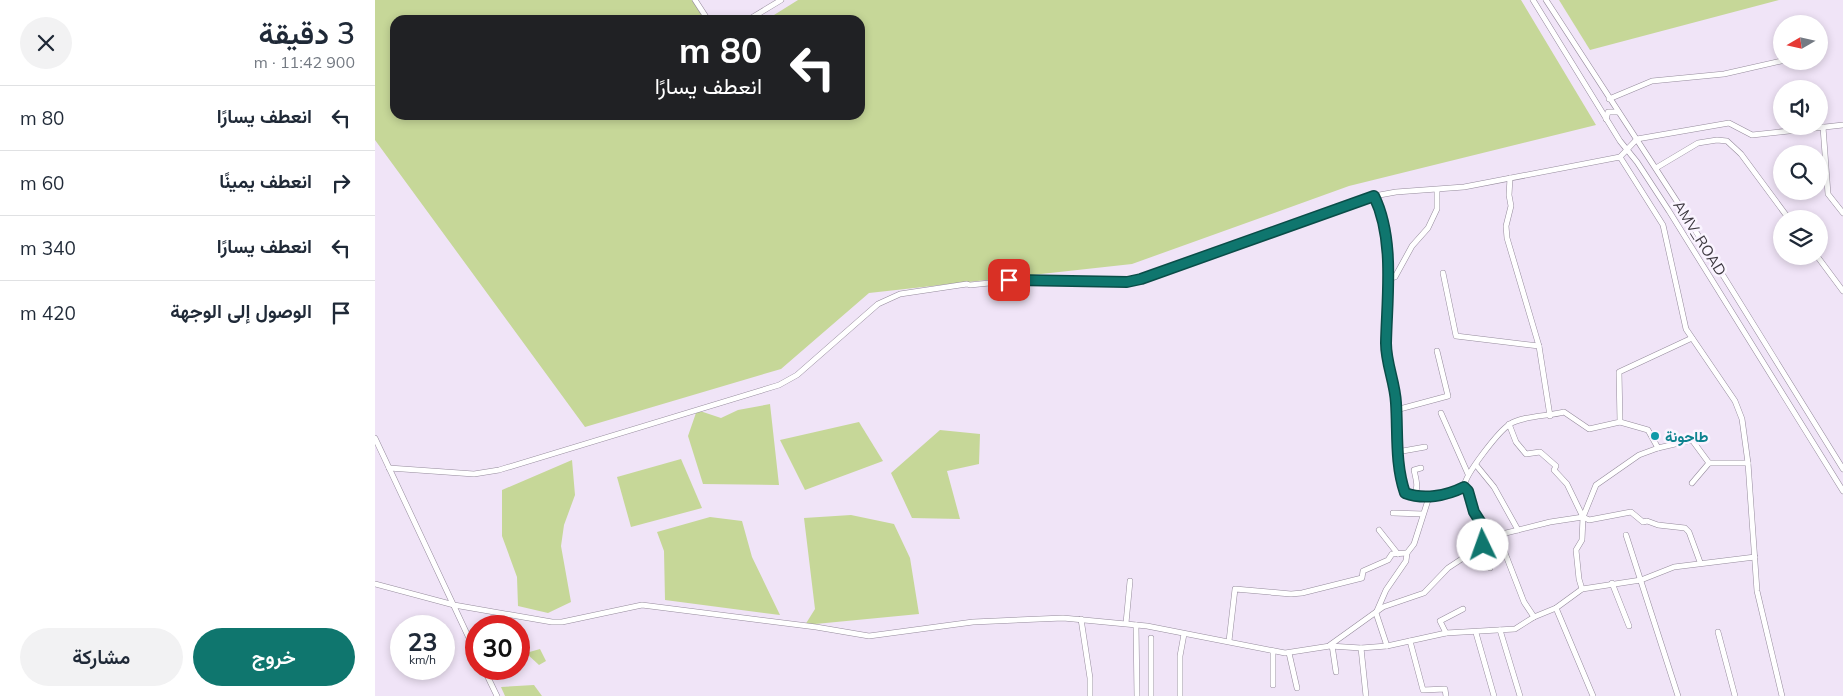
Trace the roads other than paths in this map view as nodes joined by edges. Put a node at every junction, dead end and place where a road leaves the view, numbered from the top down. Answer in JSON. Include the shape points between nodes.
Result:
{"nodes":[{"id":1,"x":695,"y":0,"type":"edge"},
{"id":2,"x":781,"y":0,"type":"edge"},
{"id":3,"x":1533,"y":0,"type":"edge"},
{"id":4,"x":1546,"y":0,"type":"edge"},
{"id":5,"x":1553,"y":12,"type":"junction"},
{"id":6,"x":705,"y":15,"type":"edge"},
{"id":7,"x":756,"y":15,"type":"edge"},
{"id":8,"x":1544,"y":17,"type":"junction"},
{"id":9,"x":1562,"y":26,"type":"junction"},
{"id":10,"x":1553,"y":32,"type":"junction"},
{"id":11,"x":1773,"y":63,"type":"edge"},
{"id":12,"x":1609,"y":99,"type":"junction"},
{"id":13,"x":1618,"y":112,"type":"junction"},
{"id":14,"x":1606,"y":118,"type":"junction"},
{"id":15,"x":1843,"y":124,"type":"edge"},
{"id":16,"x":1828,"y":126,"type":"edge"},
{"id":17,"x":1773,"y":133,"type":"edge"},
{"id":18,"x":1824,"y":135,"type":"edge"},
{"id":19,"x":1637,"y":139,"type":"junction"},
{"id":20,"x":1626,"y":149,"type":"junction"},
{"id":21,"x":1620,"y":157,"type":"junction"},
{"id":22,"x":1656,"y":168,"type":"junction"},
{"id":23,"x":1510,"y":178,"type":"junction"},
{"id":24,"x":1437,"y":190,"type":"junction"},
{"id":25,"x":1374,"y":196,"type":"junction"},
{"id":26,"x":1782,"y":210,"type":"edge"},
{"id":27,"x":1843,"y":214,"type":"edge"},
{"id":28,"x":1824,"y":265,"type":"edge"},
{"id":29,"x":1443,"y":273,"type":"dead end"},
{"id":30,"x":1389,"y":279,"type":"junction"},
{"id":31,"x":1843,"y":291,"type":"edge"},
{"id":32,"x":1692,"y":338,"type":"junction"},
{"id":33,"x":1539,"y":346,"type":"junction"},
{"id":34,"x":1437,"y":350,"type":"dead end"},
{"id":35,"x":1396,"y":410,"type":"junction"},
{"id":36,"x":1441,"y":413,"type":"dead end"},
{"id":37,"x":1550,"y":416,"type":"junction"},
{"id":38,"x":1620,"y":422,"type":"junction"},
{"id":39,"x":1509,"y":424,"type":"junction"},
{"id":40,"x":375,"y":438,"type":"edge"},
{"id":41,"x":1425,"y":447,"type":"dead end"},
{"id":42,"x":1658,"y":448,"type":"junction"},
{"id":43,"x":1397,"y":452,"type":"junction"},
{"id":44,"x":1709,"y":463,"type":"junction"},
{"id":45,"x":1748,"y":463,"type":"junction"},
{"id":46,"x":1476,"y":465,"type":"junction"},
{"id":47,"x":389,"y":468,"type":"junction"},
{"id":48,"x":1421,"y":468,"type":"dead end"},
{"id":49,"x":1843,"y":469,"type":"edge"},
{"id":50,"x":1468,"y":474,"type":"junction"},
{"id":51,"x":1691,"y":483,"type":"dead end"},
{"id":52,"x":1464,"y":487,"type":"junction"},
{"id":53,"x":1843,"y":491,"type":"edge"},
{"id":54,"x":1414,"y":496,"type":"junction"},
{"id":55,"x":1429,"y":497,"type":"junction"},
{"id":56,"x":1393,"y":513,"type":"dead end"},
{"id":57,"x":1423,"y":514,"type":"junction"},
{"id":58,"x":1583,"y":517,"type":"junction"},
{"id":59,"x":1379,"y":530,"type":"dead end"},
{"id":60,"x":1517,"y":530,"type":"junction"},
{"id":61,"x":1498,"y":535,"type":"junction"},
{"id":62,"x":1626,"y":535,"type":"dead end"},
{"id":63,"x":1492,"y":540,"type":"junction"},
{"id":64,"x":1483,"y":545,"type":"junction"},
{"id":65,"x":1407,"y":553,"type":"junction"},
{"id":66,"x":1398,"y":554,"type":"junction"},
{"id":67,"x":1755,"y":556,"type":"junction"},
{"id":68,"x":1700,"y":562,"type":"junction"},
{"id":69,"x":1490,"y":568,"type":"dead end"},
{"id":70,"x":1641,"y":580,"type":"junction"},
{"id":71,"x":1130,"y":581,"type":"dead end"},
{"id":72,"x":1612,"y":583,"type":"junction"},
{"id":73,"x":375,"y":584,"type":"edge"},
{"id":74,"x":1582,"y":589,"type":"junction"},
{"id":75,"x":454,"y":605,"type":"junction"},
{"id":76,"x":1556,"y":608,"type":"junction"},
{"id":77,"x":1463,"y":609,"type":"dead end"},
{"id":78,"x":1376,"y":613,"type":"junction"},
{"id":79,"x":1534,"y":617,"type":"junction"},
{"id":80,"x":1081,"y":619,"type":"junction"},
{"id":81,"x":1126,"y":623,"type":"junction"},
{"id":82,"x":1135,"y":625,"type":"junction"},
{"id":83,"x":1629,"y":626,"type":"dead end"},
{"id":84,"x":465,"y":629,"type":"edge"},
{"id":85,"x":1500,"y":630,"type":"junction"},
{"id":86,"x":1718,"y":632,"type":"dead end"},
{"id":87,"x":1446,"y":633,"type":"junction"},
{"id":88,"x":1477,"y":633,"type":"junction"},
{"id":89,"x":1184,"y":634,"type":"junction"},
{"id":90,"x":1151,"y":638,"type":"dead end"},
{"id":91,"x":1229,"y":641,"type":"junction"},
{"id":92,"x":1410,"y":641,"type":"junction"},
{"id":93,"x":1331,"y":646,"type":"junction"},
{"id":94,"x":1387,"y":646,"type":"junction"},
{"id":95,"x":1361,"y":648,"type":"junction"},
{"id":96,"x":1273,"y":651,"type":"junction"},
{"id":97,"x":1289,"y":653,"type":"junction"},
{"id":98,"x":1336,"y":672,"type":"dead end"},
{"id":99,"x":489,"y":680,"type":"edge"},
{"id":100,"x":1273,"y":684,"type":"dead end"},
{"id":101,"x":1297,"y":688,"type":"dead end"},
{"id":102,"x":497,"y":696,"type":"edge"},
{"id":103,"x":1091,"y":696,"type":"edge"},
{"id":104,"x":1137,"y":696,"type":"edge"},
{"id":105,"x":1151,"y":696,"type":"edge"},
{"id":106,"x":1180,"y":696,"type":"edge"},
{"id":107,"x":1366,"y":696,"type":"edge"},
{"id":108,"x":1446,"y":696,"type":"edge"},
{"id":109,"x":1494,"y":696,"type":"edge"},
{"id":110,"x":1520,"y":696,"type":"edge"},
{"id":111,"x":1593,"y":696,"type":"edge"},
{"id":112,"x":1678,"y":696,"type":"edge"},
{"id":113,"x":1735,"y":696,"type":"edge"},
{"id":114,"x":1782,"y":696,"type":"edge"}],
"edges":[{"from":1,"to":6,"type":"street"},
{"from":2,"to":7,"type":"street"},
{"from":3,"to":8,"type":"street","name":"AMV_ROAD"},
{"from":4,"to":5,"type":"street"},
{"from":5,"to":8,"type":"street"},
{"from":5,"to":9,"type":"street"},
{"from":8,"to":10,"type":"street","name":"AMV_ROAD"},
{"from":9,"to":10,"type":"street"},
{"from":9,"to":12,"type":"street"},
{"from":10,"to":14,"type":"street","name":"AMV_ROAD"},
{"from":11,"to":12,"type":"street","via":[[1724,74],[1645,83]]},
{"from":12,"to":13,"type":"street"},
{"from":13,"to":14,"type":"street","via":[[1608,112]]},
{"from":13,"to":19,"type":"street"},
{"from":14,"to":20,"type":"street","name":"AMV_ROAD"},
{"from":15,"to":16,"type":"street"},
{"from":17,"to":19,"type":"street","via":[[1752,135],[1729,123]]},
{"from":18,"to":27,"type":"street","via":[[1829,194]]},
{"from":19,"to":20,"type":"street"},
{"from":19,"to":22,"type":"street"},
{"from":20,"to":21,"type":"street"},
{"from":20,"to":53,"type":"street","name":"AMV_ROAD","via":[[1669,211]]},
{"from":21,"to":23,"type":"street"},
{"from":21,"to":32,"type":"street","via":[[1663,225],[1683,322]]},
{"from":22,"to":26,"type":"street","via":[[1698,143],[1727,141],[1741,154]]},
{"from":22,"to":49,"type":"street"},
{"from":23,"to":24,"type":"street"},
{"from":23,"to":33,"type":"street","via":[[1507,238]]},
{"from":24,"to":25,"type":"street"},
{"from":24,"to":30,"type":"street","via":[[1437,209],[1428,228],[1412,246],[1395,277]]},
{"from":25,"to":30,"type":"street","via":[[1383,215]]},
{"from":25,"to":47,"type":"street","via":[[1127,282],[1009,280],[894,296],[879,304],[797,375],[779,385],[499,470],[474,474]]},
{"from":28,"to":31,"type":"street"},
{"from":29,"to":33,"type":"street","via":[[1456,336]]},
{"from":30,"to":35,"type":"street","via":[[1387,360]]},
{"from":32,"to":38,"type":"street","via":[[1619,372]]},
{"from":32,"to":45,"type":"street","via":[[1738,408],[1744,426]]},
{"from":33,"to":37,"type":"street"},
{"from":34,"to":35,"type":"street","via":[[1448,396]]},
{"from":35,"to":43,"type":"street"},
{"from":36,"to":50,"type":"street"},
{"from":37,"to":38,"type":"street","via":[[1564,412],[1589,429]]},
{"from":37,"to":39,"type":"street"},
{"from":38,"to":42,"type":"street","via":[[1647,430]]},
{"from":39,"to":46,"type":"street"},
{"from":39,"to":58,"type":"street","via":[[1516,442],[1526,454],[1540,452],[1557,466],[1555,470],[1567,484]]},
{"from":40,"to":47,"type":"street"},
{"from":41,"to":43,"type":"street"},
{"from":42,"to":44,"type":"street","via":[[1691,440]]},
{"from":42,"to":58,"type":"street","via":[[1639,455],[1596,485]]},
{"from":43,"to":54,"type":"street","via":[[1405,493]]},
{"from":44,"to":45,"type":"street"},
{"from":44,"to":51,"type":"street"},
{"from":45,"to":67,"type":"street"},
{"from":46,"to":50,"type":"street"},
{"from":46,"to":60,"type":"street","via":[[1494,487]]},
{"from":47,"to":75,"type":"street"},
{"from":48,"to":54,"type":"street","via":[[1414,470],[1417,492]]},
{"from":50,"to":52,"type":"street"},
{"from":52,"to":55,"type":"street"},
{"from":52,"to":63,"type":"street","via":[[1481,526]]},
{"from":54,"to":55,"type":"street"},
{"from":55,"to":57,"type":"street"},
{"from":56,"to":57,"type":"street"},
{"from":57,"to":65,"type":"street","via":[[1414,544]]},
{"from":58,"to":60,"type":"street"},
{"from":58,"to":68,"type":"street","via":[[1589,520],[1631,512],[1643,522],[1685,528]]},
{"from":58,"to":74,"type":"street","via":[[1582,540],[1575,557]]},
{"from":59,"to":66,"type":"street"},
{"from":60,"to":61,"type":"street"},
{"from":61,"to":63,"type":"street"},
{"from":61,"to":79,"type":"street","via":[[1524,602]]},
{"from":62,"to":70,"type":"street"},
{"from":63,"to":64,"type":"street"},
{"from":64,"to":69,"type":"street"},
{"from":64,"to":78,"type":"street","via":[[1448,568],[1424,593],[1383,607]]},
{"from":65,"to":66,"type":"street"},
{"from":65,"to":78,"type":"street","via":[[1406,561],[1385,590]]},
{"from":66,"to":91,"type":"street","via":[[1392,554],[1388,560],[1363,571],[1362,578],[1301,593],[1235,589]]},
{"from":67,"to":68,"type":"street"},
{"from":67,"to":114,"type":"street","via":[[1757,591]]},
{"from":68,"to":70,"type":"street","via":[[1674,567]]},
{"from":70,"to":72,"type":"street"},
{"from":70,"to":112,"type":"street"},
{"from":71,"to":81,"type":"street"},
{"from":72,"to":74,"type":"street"},
{"from":72,"to":83,"type":"street"},
{"from":73,"to":75,"type":"street"},
{"from":74,"to":76,"type":"street"},
{"from":75,"to":80,"type":"street","via":[[562,622],[625,607],[657,605],[869,636],[973,622]]},
{"from":75,"to":84,"type":"street"},
{"from":76,"to":79,"type":"street"},
{"from":76,"to":111,"type":"street"},
{"from":77,"to":87,"type":"street","via":[[1441,621]]},
{"from":78,"to":93,"type":"street"},
{"from":78,"to":94,"type":"street"},
{"from":79,"to":85,"type":"street","via":[[1515,629]]},
{"from":80,"to":81,"type":"street"},
{"from":80,"to":103,"type":"street"},
{"from":81,"to":82,"type":"street"},
{"from":82,"to":89,"type":"street"},
{"from":82,"to":104,"type":"street"},
{"from":85,"to":88,"type":"street"},
{"from":85,"to":110,"type":"street"},
{"from":86,"to":113,"type":"street"},
{"from":87,"to":88,"type":"street"},
{"from":87,"to":92,"type":"street"},
{"from":88,"to":109,"type":"street"},
{"from":89,"to":91,"type":"street"},
{"from":89,"to":106,"type":"street","via":[[1180,656]]},
{"from":90,"to":105,"type":"street"},
{"from":91,"to":96,"type":"street"},
{"from":92,"to":94,"type":"street"},
{"from":92,"to":108,"type":"street","via":[[1423,690],[1445,689]]},
{"from":93,"to":95,"type":"street"},
{"from":93,"to":97,"type":"street"},
{"from":93,"to":98,"type":"street"},
{"from":94,"to":95,"type":"street"},
{"from":95,"to":107,"type":"street"},
{"from":96,"to":97,"type":"street"},
{"from":96,"to":100,"type":"street"},
{"from":97,"to":101,"type":"street"},
{"from":99,"to":102,"type":"street"}]}
